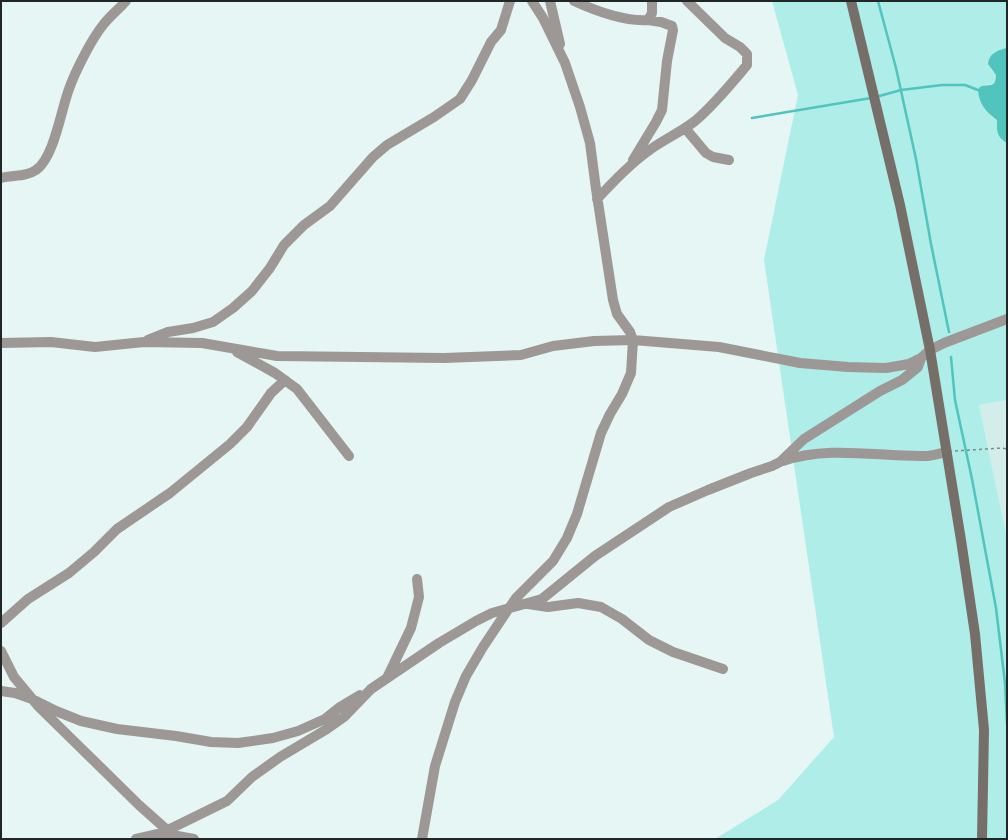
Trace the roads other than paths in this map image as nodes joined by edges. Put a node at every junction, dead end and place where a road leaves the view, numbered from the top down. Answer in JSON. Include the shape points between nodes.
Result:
{"nodes":[{"id":1,"x":116,"y":1,"type":"edge"},
{"id":2,"x":126,"y":1,"type":"edge"},
{"id":3,"x":510,"y":1,"type":"edge"},
{"id":4,"x":532,"y":1,"type":"edge"},
{"id":5,"x":550,"y":1,"type":"edge"},
{"id":6,"x":574,"y":1,"type":"edge"},
{"id":7,"x":652,"y":1,"type":"edge"},
{"id":8,"x":686,"y":1,"type":"edge"},
{"id":9,"x":851,"y":1,"type":"edge"},
{"id":10,"x":648,"y":20,"type":"junction"},
{"id":11,"x":103,"y":25,"type":"junction"},
{"id":12,"x":565,"y":63,"type":"junction"},
{"id":13,"x":685,"y":128,"type":"junction"},
{"id":14,"x":729,"y":160,"type":"dead end"},
{"id":15,"x":630,"y":165,"type":"junction"},
{"id":16,"x":1,"y":178,"type":"edge"},
{"id":17,"x":597,"y":199,"type":"junction"},
{"id":18,"x":1007,"y":319,"type":"edge"},
{"id":19,"x":633,"y":340,"type":"junction"},
{"id":20,"x":144,"y":342,"type":"junction"},
{"id":21,"x":1,"y":343,"type":"edge"},
{"id":22,"x":230,"y":348,"type":"junction"},
{"id":23,"x":930,"y":350,"type":"junction"},
{"id":24,"x":921,"y":358,"type":"junction"},
{"id":25,"x":285,"y":380,"type":"junction"},
{"id":26,"x":947,"y":452,"type":"junction"},
{"id":27,"x":349,"y":456,"type":"dead end"},
{"id":28,"x":780,"y":462,"type":"junction"},
{"id":29,"x":417,"y":578,"type":"dead end"},
{"id":30,"x":526,"y":604,"type":"junction"},
{"id":31,"x":510,"y":607,"type":"junction"},
{"id":32,"x":1,"y":623,"type":"edge"},
{"id":33,"x":1,"y":651,"type":"edge"},
{"id":34,"x":723,"y":669,"type":"dead end"},
{"id":35,"x":387,"y":678,"type":"junction"},
{"id":36,"x":371,"y":689,"type":"junction"},
{"id":37,"x":1,"y":691,"type":"edge"},
{"id":38,"x":32,"y":699,"type":"junction"},
{"id":39,"x":163,"y":832,"type":"junction"},
{"id":40,"x":136,"y":839,"type":"edge"},
{"id":41,"x":194,"y":839,"type":"edge"},
{"id":42,"x":422,"y":839,"type":"edge"},
{"id":43,"x":982,"y":839,"type":"edge"}],
"edges":[{"from":1,"to":11,"type":"street"},
{"from":2,"to":11,"type":"street"},
{"from":3,"to":20,"type":"street","via":[[501,30],[491,42],[460,99],[387,145],[373,157],[330,206],[284,244],[252,291],[233,308],[213,322],[168,332]]},
{"from":4,"to":12,"type":"street"},
{"from":5,"to":12,"type":"street"},
{"from":6,"to":10,"type":"street","via":[[615,16],[639,21]]},
{"from":7,"to":10,"type":"street","via":[[652,13]]},
{"from":8,"to":13,"type":"street","via":[[725,38],[747,54],[747,65],[711,106]]},
{"from":9,"to":23,"type":"main road","via":[[900,205]]},
{"from":10,"to":15,"type":"street","via":[[672,26],[673,30],[662,110]]},
{"from":11,"to":16,"type":"street","via":[[69,89],[48,155],[37,170],[25,175]]},
{"from":12,"to":17,"type":"street","via":[[590,143]]},
{"from":13,"to":14,"type":"street","via":[[706,152],[713,157]]},
{"from":13,"to":15,"type":"street"},
{"from":15,"to":17,"type":"street"},
{"from":17,"to":19,"type":"street","via":[[613,300],[617,314]]},
{"from":18,"to":23,"type":"street"},
{"from":19,"to":22,"type":"street","via":[[594,340],[553,346],[521,355],[444,358],[277,356]]},
{"from":19,"to":24,"type":"street","via":[[719,347],[800,363],[848,367],[886,368],[909,364]]},
{"from":19,"to":31,"type":"street","via":[[631,373],[601,433],[577,514],[567,538],[554,562],[516,598]]},
{"from":20,"to":21,"type":"street","via":[[95,347],[51,342]]},
{"from":20,"to":22,"type":"street","via":[[202,343]]},
{"from":22,"to":25,"type":"street"},
{"from":23,"to":24,"type":"street"},
{"from":23,"to":26,"type":"main road"},
{"from":24,"to":28,"type":"street","via":[[918,367],[902,380],[804,439]]},
{"from":25,"to":27,"type":"street","via":[[297,389]]},
{"from":25,"to":32,"type":"street","via":[[230,444],[170,493],[117,529],[69,573],[28,599]]},
{"from":26,"to":28,"type":"street","via":[[927,456],[845,452]]},
{"from":26,"to":43,"type":"main road","via":[[975,634],[984,730]]},
{"from":28,"to":30,"type":"street","via":[[669,507],[595,556],[542,598]]},
{"from":29,"to":35,"type":"street","via":[[419,597],[412,628]]},
{"from":30,"to":31,"type":"street"},
{"from":30,"to":34,"type":"street","via":[[548,607],[578,603],[601,607],[622,619],[649,640],[672,652]]},
{"from":31,"to":35,"type":"street","via":[[476,621]]},
{"from":31,"to":42,"type":"street","via":[[466,676],[455,702],[435,766]]},
{"from":33,"to":38,"type":"street","via":[[14,677]]},
{"from":35,"to":36,"type":"street"},
{"from":36,"to":38,"type":"street","via":[[325,719],[298,732],[238,744],[117,729],[80,721]]},
{"from":36,"to":39,"type":"street","via":[[344,717],[274,761],[252,777],[227,801]]},
{"from":37,"to":38,"type":"street"},
{"from":38,"to":39,"type":"street"},
{"from":39,"to":40,"type":"street"},
{"from":39,"to":41,"type":"street"}]}
